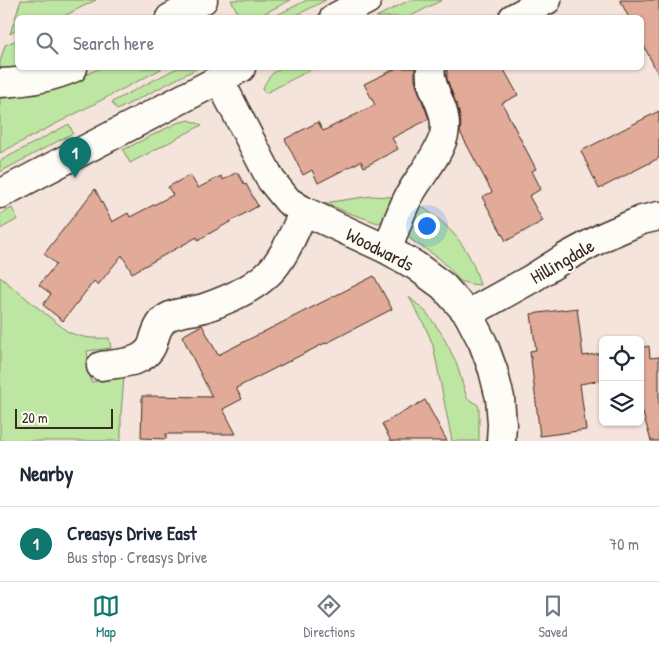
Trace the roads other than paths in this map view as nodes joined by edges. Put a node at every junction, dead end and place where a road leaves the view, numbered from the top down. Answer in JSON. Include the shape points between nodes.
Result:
{"nodes":[{"id":1,"x":367,"y":0,"type":"edge"},
{"id":2,"x":547,"y":0,"type":"edge"},
{"id":3,"x":340,"y":15,"type":"edge"},
{"id":4,"x":518,"y":15,"type":"edge"},
{"id":5,"x":68,"y":70,"type":"edge"},
{"id":6,"x":431,"y":70,"type":"edge"},
{"id":7,"x":230,"y":73,"type":"edge"},
{"id":8,"x":0,"y":83,"type":"edge"},
{"id":9,"x":0,"y":194,"type":"edge"},
{"id":10,"x":304,"y":211,"type":"junction"},
{"id":11,"x":659,"y":216,"type":"edge"},
{"id":12,"x":388,"y":250,"type":"junction"},
{"id":13,"x":468,"y":314,"type":"junction"},
{"id":14,"x":101,"y":366,"type":"dead end"},
{"id":15,"x":501,"y":441,"type":"edge"}],
"edges":[{"from":1,"to":3,"type":"street"},
{"from":2,"to":4,"type":"street"},
{"from":5,"to":8,"type":"street","via":[[34,80]]},
{"from":6,"to":12,"type":"street","via":[[444,117],[444,135],[409,195]]},
{"from":7,"to":9,"type":"street"},
{"from":7,"to":10,"type":"street","name":"Woodwards","via":[[271,180],[288,201]]},
{"from":10,"to":12,"type":"street","name":"Woodwards"},
{"from":10,"to":14,"type":"street","via":[[280,259],[256,283],[223,301],[165,319],[144,357]]},
{"from":11,"to":13,"type":"street","name":"Hillingdale","via":[[605,236]]},
{"from":12,"to":13,"type":"street","name":"Woodwards","via":[[443,286]]},
{"from":13,"to":15,"type":"street","name":"Woodwards","via":[[494,370],[500,398]]}]}
